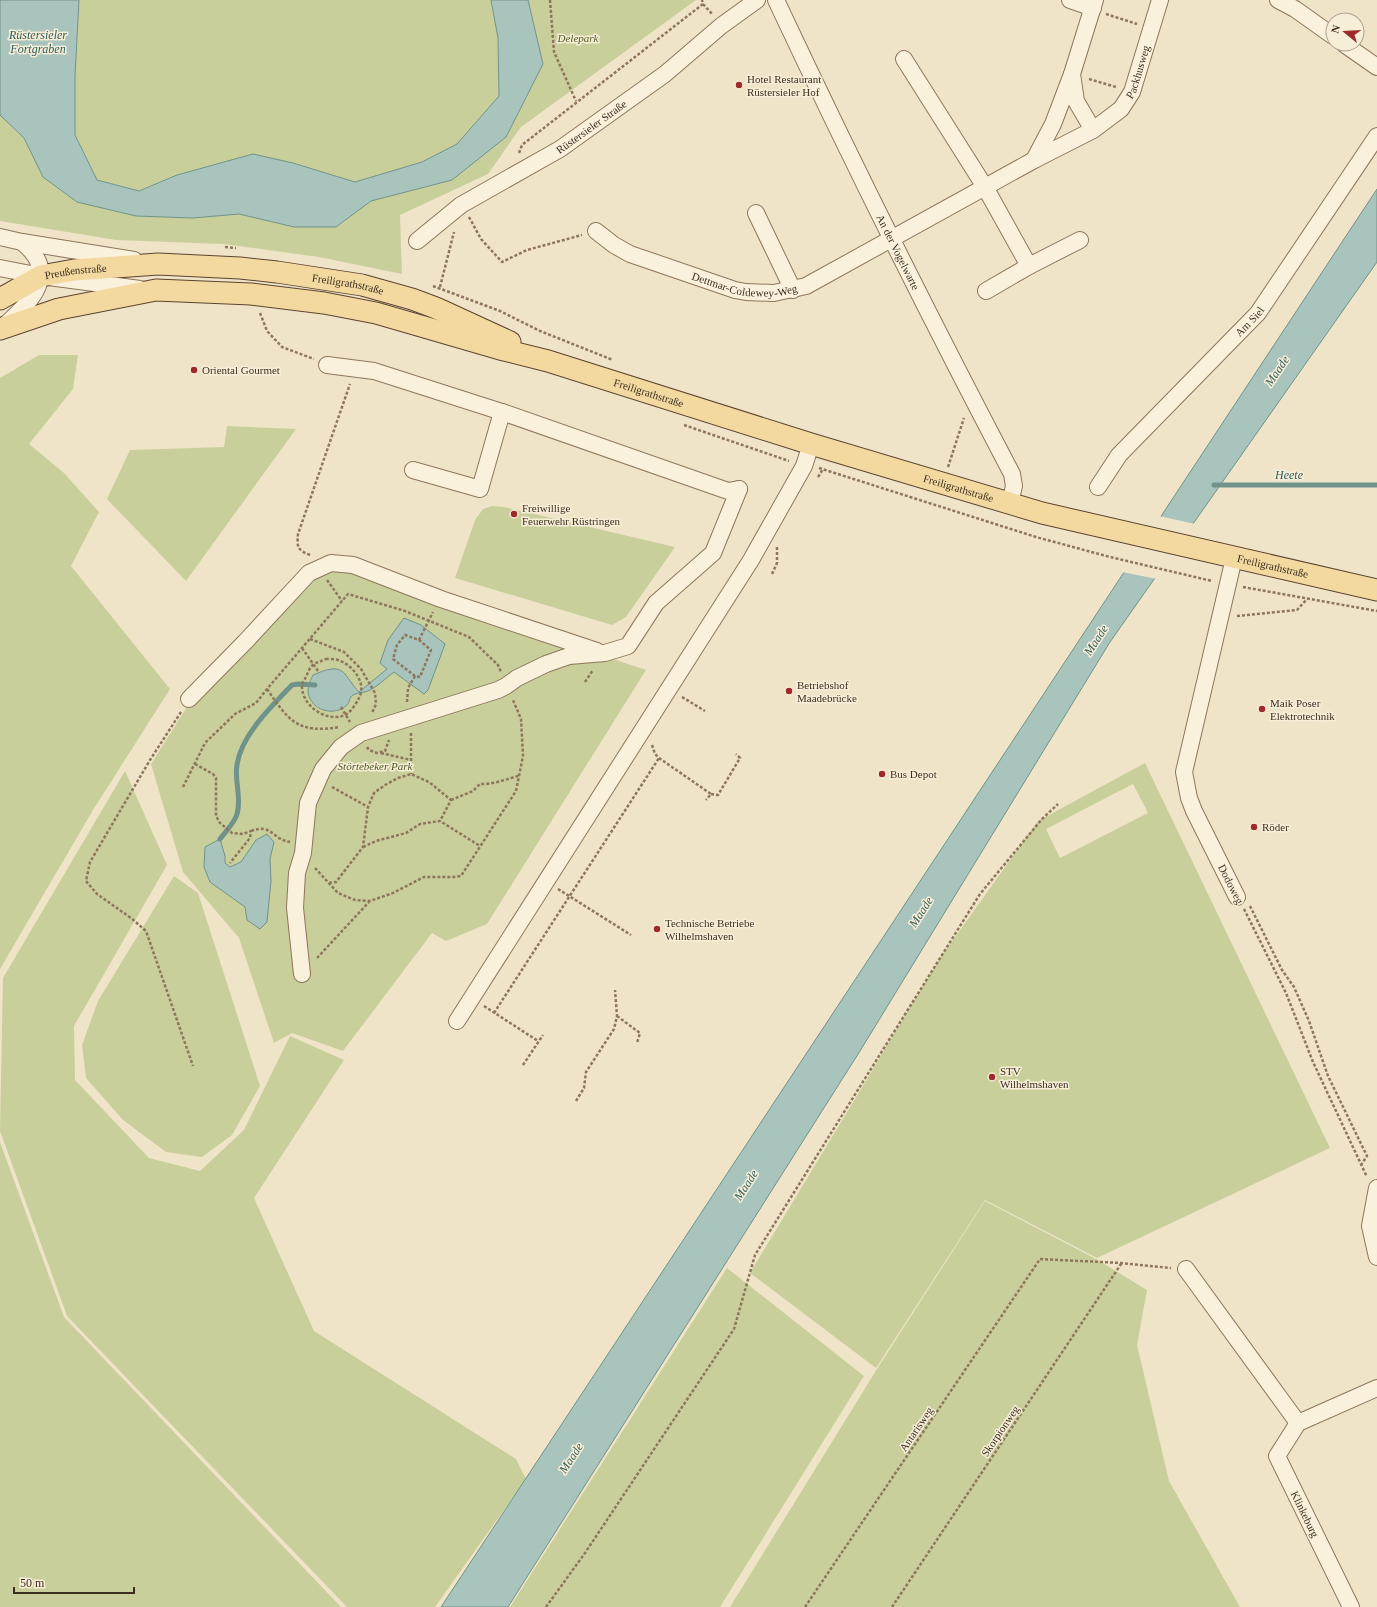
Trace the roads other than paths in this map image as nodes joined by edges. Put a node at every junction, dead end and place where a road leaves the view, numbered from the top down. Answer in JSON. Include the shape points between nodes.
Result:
{"nodes":[{"id":1,"x":757,"y":0,"type":"edge"},
{"id":2,"x":776,"y":0,"type":"edge"},
{"id":3,"x":1070,"y":0,"type":"edge"},
{"id":4,"x":1160,"y":0,"type":"edge"},
{"id":5,"x":1278,"y":0,"type":"edge"},
{"id":6,"x":1094,"y":4,"type":"edge"},
{"id":7,"x":1325,"y":30,"type":"edge"},
{"id":8,"x":1355,"y":52,"type":"edge"},
{"id":9,"x":904,"y":59,"type":"dead end"},
{"id":10,"x":1377,"y":67,"type":"edge"},
{"id":11,"x":1072,"y":74,"type":"junction"},
{"id":12,"x":1093,"y":130,"type":"junction"},
{"id":13,"x":1377,"y":136,"type":"edge"},
{"id":14,"x":1034,"y":160,"type":"junction"},
{"id":15,"x":985,"y":187,"type":"junction"},
{"id":16,"x":756,"y":213,"type":"dead end"},
{"id":17,"x":596,"y":231,"type":"road end"},
{"id":18,"x":0,"y":237,"type":"edge"},
{"id":19,"x":892,"y":238,"type":"junction"},
{"id":20,"x":1080,"y":240,"type":"dead end"},
{"id":21,"x":417,"y":241,"type":"dead end"},
{"id":22,"x":22,"y":242,"type":"junction"},
{"id":23,"x":158,"y":264,"type":"junction"},
{"id":24,"x":1029,"y":266,"type":"junction"},
{"id":25,"x":0,"y":268,"type":"edge"},
{"id":26,"x":41,"y":276,"type":"junction"},
{"id":27,"x":156,"y":290,"type":"junction"},
{"id":28,"x":793,"y":290,"type":"junction"},
{"id":29,"x":986,"y":291,"type":"dead end"},
{"id":30,"x":0,"y":299,"type":"edge"},
{"id":31,"x":2,"y":328,"type":"edge"},
{"id":32,"x":548,"y":362,"type":"junction"},
{"id":33,"x":327,"y":365,"type":"road end"},
{"id":34,"x":502,"y":412,"type":"junction"},
{"id":35,"x":811,"y":444,"type":"junction"},
{"id":36,"x":413,"y":470,"type":"dead end"},
{"id":37,"x":1098,"y":487,"type":"dead end"},
{"id":38,"x":1010,"y":503,"type":"junction"},
{"id":39,"x":1234,"y":558,"type":"junction"},
{"id":40,"x":1377,"y":590,"type":"edge"},
{"id":41,"x":605,"y":653,"type":"junction"},
{"id":42,"x":189,"y":699,"type":"road end"},
{"id":43,"x":1242,"y":898,"type":"road end"},
{"id":44,"x":302,"y":974,"type":"road end"},
{"id":45,"x":457,"y":1021,"type":"dead end"},
{"id":46,"x":1376,"y":1191,"type":"edge"},
{"id":47,"x":1377,"y":1257,"type":"edge"},
{"id":48,"x":1186,"y":1269,"type":"road end"},
{"id":49,"x":1377,"y":1388,"type":"edge"},
{"id":50,"x":1298,"y":1423,"type":"junction"},
{"id":51,"x":1351,"y":1607,"type":"edge"}],
"edges":[{"from":1,"to":21,"type":"street","name":"Rüstersieler Straße","via":[[721,26],[665,74],[560,149],[461,204]]},
{"from":2,"to":19,"type":"street","name":"An der Vogelwarte"},
{"from":3,"to":6,"type":"street"},
{"from":4,"to":12,"type":"street","name":"Packhusweg","via":[[1132,92],[1121,109]]},
{"from":5,"to":7,"type":"street"},
{"from":6,"to":11,"type":"street"},
{"from":8,"to":10,"type":"street"},
{"from":9,"to":15,"type":"street"},
{"from":11,"to":12,"type":"street","via":[[1076,101]]},
{"from":11,"to":14,"type":"street","via":[[1053,124]]},
{"from":12,"to":14,"type":"street","name":"Packhusweg"},
{"from":13,"to":37,"type":"street","name":"Am Siel","via":[[1258,313],[1119,455]]},
{"from":14,"to":15,"type":"street","name":"Packhusweg"},
{"from":15,"to":19,"type":"street","name":"Packhusweg"},
{"from":15,"to":24,"type":"street"},
{"from":16,"to":28,"type":"street"},
{"from":17,"to":28,"type":"street","name":"Dettmar-Coldewey-Weg","via":[[630,254],[735,290],[756,294]]},
{"from":18,"to":22,"type":"street"},
{"from":19,"to":28,"type":"street","name":"Dettmar-Coldewey-Weg","via":[[819,280]]},
{"from":19,"to":38,"type":"street","name":"An der Vogelwarte","via":[[1012,474],[1014,486]]},
{"from":20,"to":24,"type":"street"},
{"from":22,"to":23,"type":"street"},
{"from":22,"to":26,"type":"street","via":[[34,254]]},
{"from":23,"to":26,"type":"main road","name":"Preußenstraße","via":[[74,270]]},
{"from":23,"to":32,"type":"main road","name":"Freiligrathstraße","via":[[240,268],[362,285],[436,308],[503,338]]},
{"from":24,"to":29,"type":"street"},
{"from":25,"to":26,"type":"street"},
{"from":26,"to":27,"type":"street"},
{"from":26,"to":30,"type":"main road","name":"Preußenstraße"},
{"from":26,"to":31,"type":"street","via":[[32,299]]},
{"from":27,"to":31,"type":"main road","via":[[59,309]]},
{"from":27,"to":32,"type":"main road","name":"Freiligrathstraße","via":[[251,294],[324,303],[376,313]]},
{"from":32,"to":35,"type":"main road","name":"Freiligrathstraße"},
{"from":33,"to":34,"type":"street","via":[[374,372]]},
{"from":34,"to":36,"type":"street","via":[[480,489]]},
{"from":34,"to":41,"type":"street","via":[[728,491],[739,489],[713,553],[656,603],[628,646]]},
{"from":35,"to":38,"type":"main road","name":"Freiligrathstraße"},
{"from":35,"to":45,"type":"street","via":[[804,466],[751,560]]},
{"from":38,"to":39,"type":"main road","name":"Freiligrathstraße","via":[[1042,513]]},
{"from":39,"to":40,"type":"main road","name":"Freiligrathstraße"},
{"from":39,"to":43,"type":"street","name":"Dodoweg","via":[[1184,772],[1194,811]]},
{"from":41,"to":42,"type":"street","via":[[441,599],[353,565],[325,566],[309,573]]},
{"from":41,"to":44,"type":"street","via":[[569,656],[546,664],[506,686],[361,733],[341,747],[323,769],[308,803],[304,847],[297,873],[295,908]]},
{"from":46,"to":47,"type":"street","via":[[1370,1226]]},
{"from":48,"to":50,"type":"street"},
{"from":49,"to":50,"type":"street"},
{"from":50,"to":51,"type":"street","name":"Klinkeburg","via":[[1277,1456]]}]}
